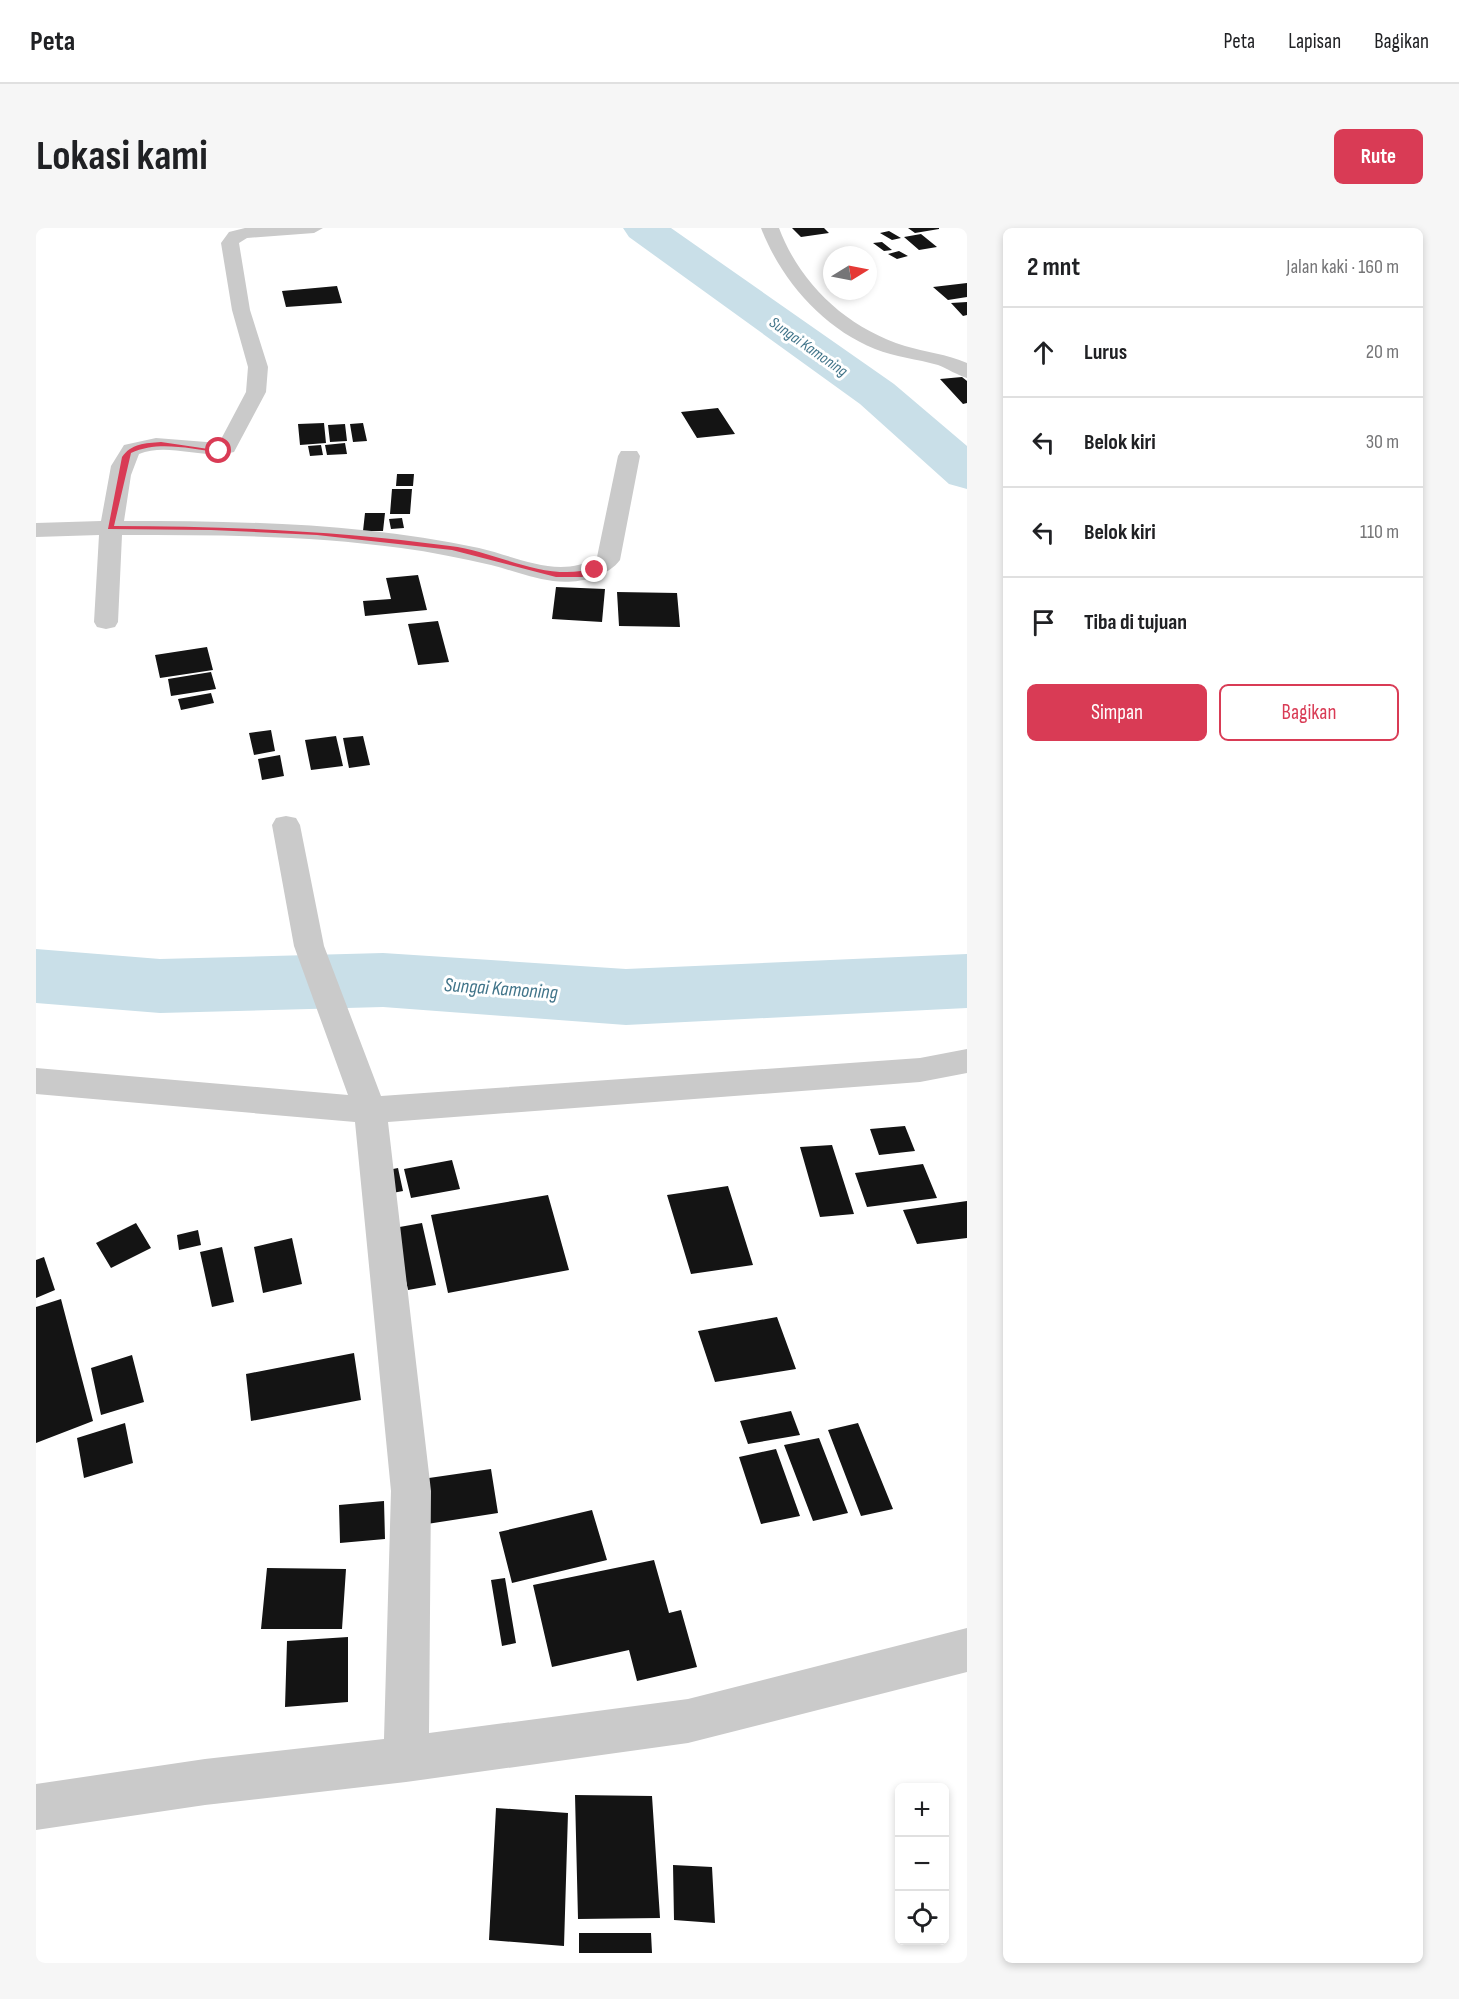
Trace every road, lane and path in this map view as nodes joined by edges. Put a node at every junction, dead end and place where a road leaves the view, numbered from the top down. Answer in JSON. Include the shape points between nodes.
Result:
{"nodes":[{"id":1,"x":314,"y":228,"type":"edge"},
{"id":2,"x":770,"y":228,"type":"edge"},
{"id":3,"x":967,"y":372,"type":"edge"},
{"id":4,"x":629,"y":456,"type":"dead end"},
{"id":5,"x":111,"y":528,"type":"junction"},
{"id":6,"x":36,"y":530,"type":"edge"},
{"id":7,"x":106,"y":622,"type":"dead end"},
{"id":8,"x":286,"y":825,"type":"dead end"},
{"id":9,"x":967,"y":1061,"type":"edge"},
{"id":10,"x":36,"y":1081,"type":"edge"},
{"id":11,"x":370,"y":1110,"type":"junction"},
{"id":12,"x":967,"y":1650,"type":"edge"},
{"id":13,"x":406,"y":1759,"type":"junction"},
{"id":14,"x":36,"y":1807,"type":"edge"}],
"edges":[{"from":1,"to":5,"type":"street","via":[[235,236],[230,243],[242,310],[258,367],[256,392],[227,448],[210,451],[144,444],[129,452]]},
{"from":2,"to":3,"type":"street","via":[[803,290],[820,305],[879,343]]},
{"from":4,"to":5,"type":"street","via":[[608,560],[582,575],[556,575],[453,548],[399,541],[211,528]]},
{"from":5,"to":6,"type":"street"},
{"from":5,"to":7,"type":"street"},
{"from":8,"to":11,"type":"street","via":[[309,946]]},
{"from":9,"to":11,"type":"street","via":[[920,1070]]},
{"from":10,"to":11,"type":"street"},
{"from":11,"to":13,"type":"street","via":[[411,1491]]},
{"from":12,"to":13,"type":"street","via":[[688,1720]]},
{"from":13,"to":14,"type":"street","via":[[205,1782]]}]}
